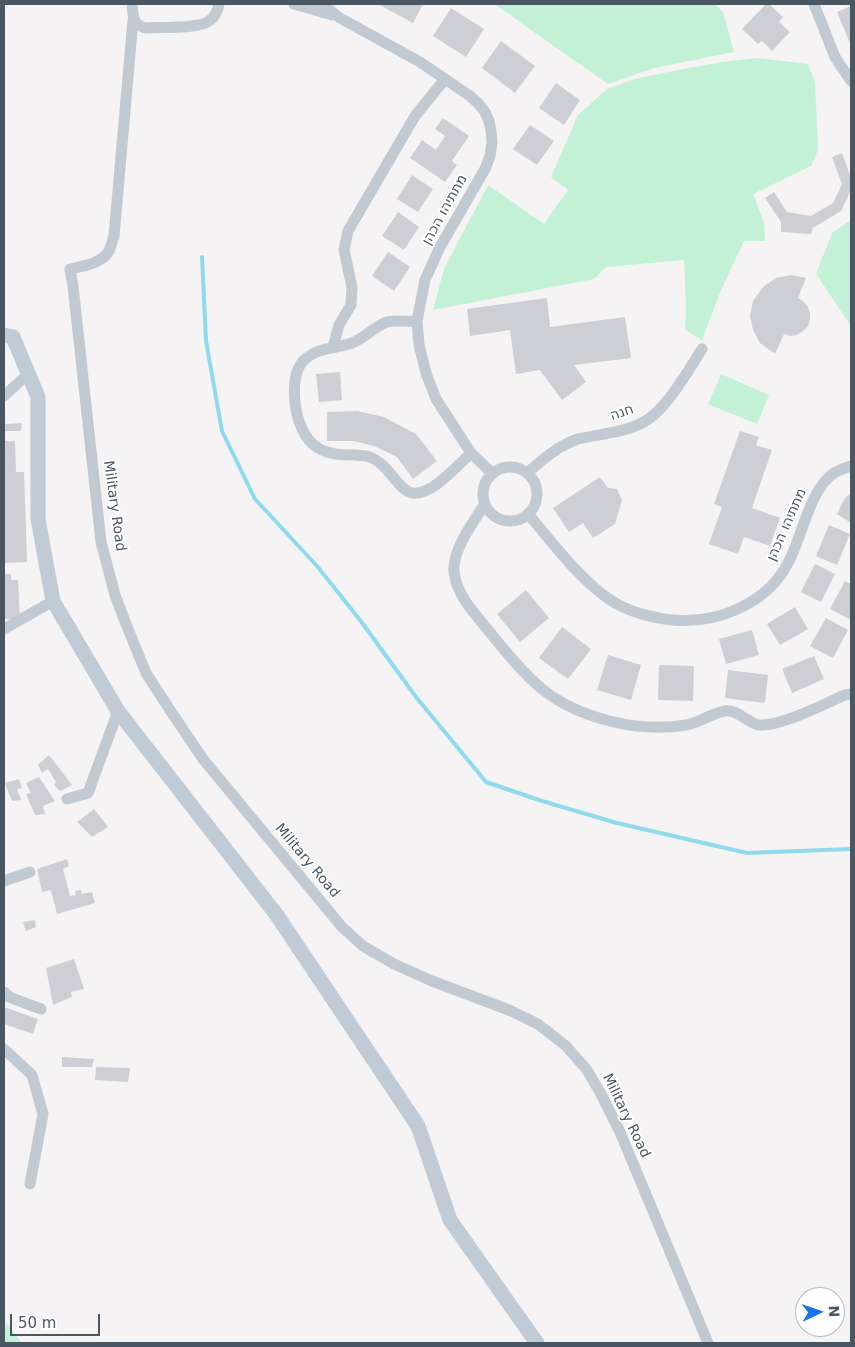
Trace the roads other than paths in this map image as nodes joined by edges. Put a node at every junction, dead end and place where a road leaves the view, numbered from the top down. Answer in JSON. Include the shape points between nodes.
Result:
{"nodes":[{"id":1,"x":132,"y":4,"type":"edge"},
{"id":2,"x":220,"y":4,"type":"edge"},
{"id":3,"x":294,"y":4,"type":"edge"},
{"id":4,"x":322,"y":4,"type":"edge"},
{"id":5,"x":814,"y":4,"type":"edge"},
{"id":6,"x":340,"y":18,"type":"junction"},
{"id":7,"x":133,"y":20,"type":"junction"},
{"id":8,"x":445,"y":79,"type":"junction"},
{"id":9,"x":851,"y":80,"type":"edge"},
{"id":10,"x":417,"y":321,"type":"junction"},
{"id":11,"x":7,"y":333,"type":"edge"},
{"id":12,"x":333,"y":347,"type":"junction"},
{"id":13,"x":702,"y":349,"type":"dead end"},
{"id":14,"x":28,"y":374,"type":"junction"},
{"id":15,"x":4,"y":396,"type":"edge"},
{"id":16,"x":470,"y":453,"type":"junction"},
{"id":17,"x":851,"y":466,"type":"edge"},
{"id":18,"x":492,"y":473,"type":"junction"},
{"id":19,"x":527,"y":473,"type":"junction"},
{"id":20,"x":485,"y":504,"type":"junction"},
{"id":21,"x":528,"y":514,"type":"junction"},
{"id":22,"x":53,"y":601,"type":"junction"},
{"id":23,"x":4,"y":629,"type":"edge"},
{"id":24,"x":851,"y":694,"type":"edge"},
{"id":25,"x":118,"y":711,"type":"junction"},
{"id":26,"x":67,"y":799,"type":"dead end"},
{"id":27,"x":30,"y":872,"type":"dead end"},
{"id":28,"x":4,"y":881,"type":"edge"},
{"id":29,"x":4,"y":992,"type":"edge"},
{"id":30,"x":40,"y":1009,"type":"dead end"},
{"id":31,"x":4,"y":1049,"type":"edge"},
{"id":32,"x":30,"y":1184,"type":"dead end"},
{"id":33,"x":538,"y":1343,"type":"edge"},
{"id":34,"x":708,"y":1343,"type":"edge"}],
"edges":[{"from":1,"to":7,"type":"street"},
{"from":2,"to":7,"type":"street","via":[[209,21],[198,25],[146,28],[139,27]]},
{"from":3,"to":6,"type":"street","name":"מתתיהו הכהן"},
{"from":4,"to":6,"type":"street","name":"מתתיהו הכהן"},
{"from":5,"to":9,"type":"street","via":[[835,58]]},
{"from":6,"to":8,"type":"street","name":"מתתיהו הכהן"},
{"from":7,"to":34,"type":"street","name":"Military Road","via":[[114,236],[103,258],[70,270],[101,542],[115,595],[146,672],[203,759],[337,920],[363,946],[432,981],[538,1024],[566,1046],[587,1070],[620,1132]]},
{"from":8,"to":10,"type":"street","name":"מתתיהו הכהן","via":[[478,103],[489,121],[492,142],[485,169],[440,247],[426,280]]},
{"from":8,"to":12,"type":"street","via":[[415,116],[348,231],[344,250],[352,287],[351,305]]},
{"from":10,"to":12,"type":"street","via":[[388,322],[354,342]]},
{"from":10,"to":16,"type":"street","name":"מתתיהו הכהן","via":[[419,345],[436,399]]},
{"from":11,"to":14,"type":"street"},
{"from":12,"to":16,"type":"street","via":[[310,355],[297,369],[295,379],[297,415],[308,440],[317,447],[330,454],[368,456],[409,492],[420,493],[439,482]]},
{"from":13,"to":19,"type":"street","name":"חנה","via":[[669,398],[643,423],[577,440],[550,454]]},
{"from":14,"to":15,"type":"street"},
{"from":14,"to":22,"type":"street","via":[[38,397],[38,519]]},
{"from":16,"to":18,"type":"street","name":"מתתיהו הכהן"},
{"from":17,"to":21,"type":"street","name":"מתתיהו הכהן","via":[[833,474],[816,495],[788,564],[778,580],[752,602],[716,617],[673,620],[632,612],[616,604],[584,578]]},
{"from":18,"to":19,"type":"street","via":[[514,467]]},
{"from":18,"to":20,"type":"street","via":[[483,493]]},
{"from":19,"to":21,"type":"street","via":[[536,487],[537,497]]},
{"from":20,"to":21,"type":"street","via":[[496,517],[509,521]]},
{"from":20,"to":24,"type":"street","via":[[461,544],[455,560],[456,581],[472,610],[505,651],[527,675],[562,702],[605,720],[647,728],[687,725],[726,711],[758,725],[785,720]]},
{"from":22,"to":23,"type":"street"},
{"from":22,"to":25,"type":"street"},
{"from":25,"to":26,"type":"street","via":[[88,793]]},
{"from":25,"to":33,"type":"street","via":[[276,914],[418,1126],[450,1220]]},
{"from":27,"to":28,"type":"street"},
{"from":29,"to":30,"type":"street"},
{"from":31,"to":32,"type":"street","via":[[32,1075],[44,1114]]}]}
